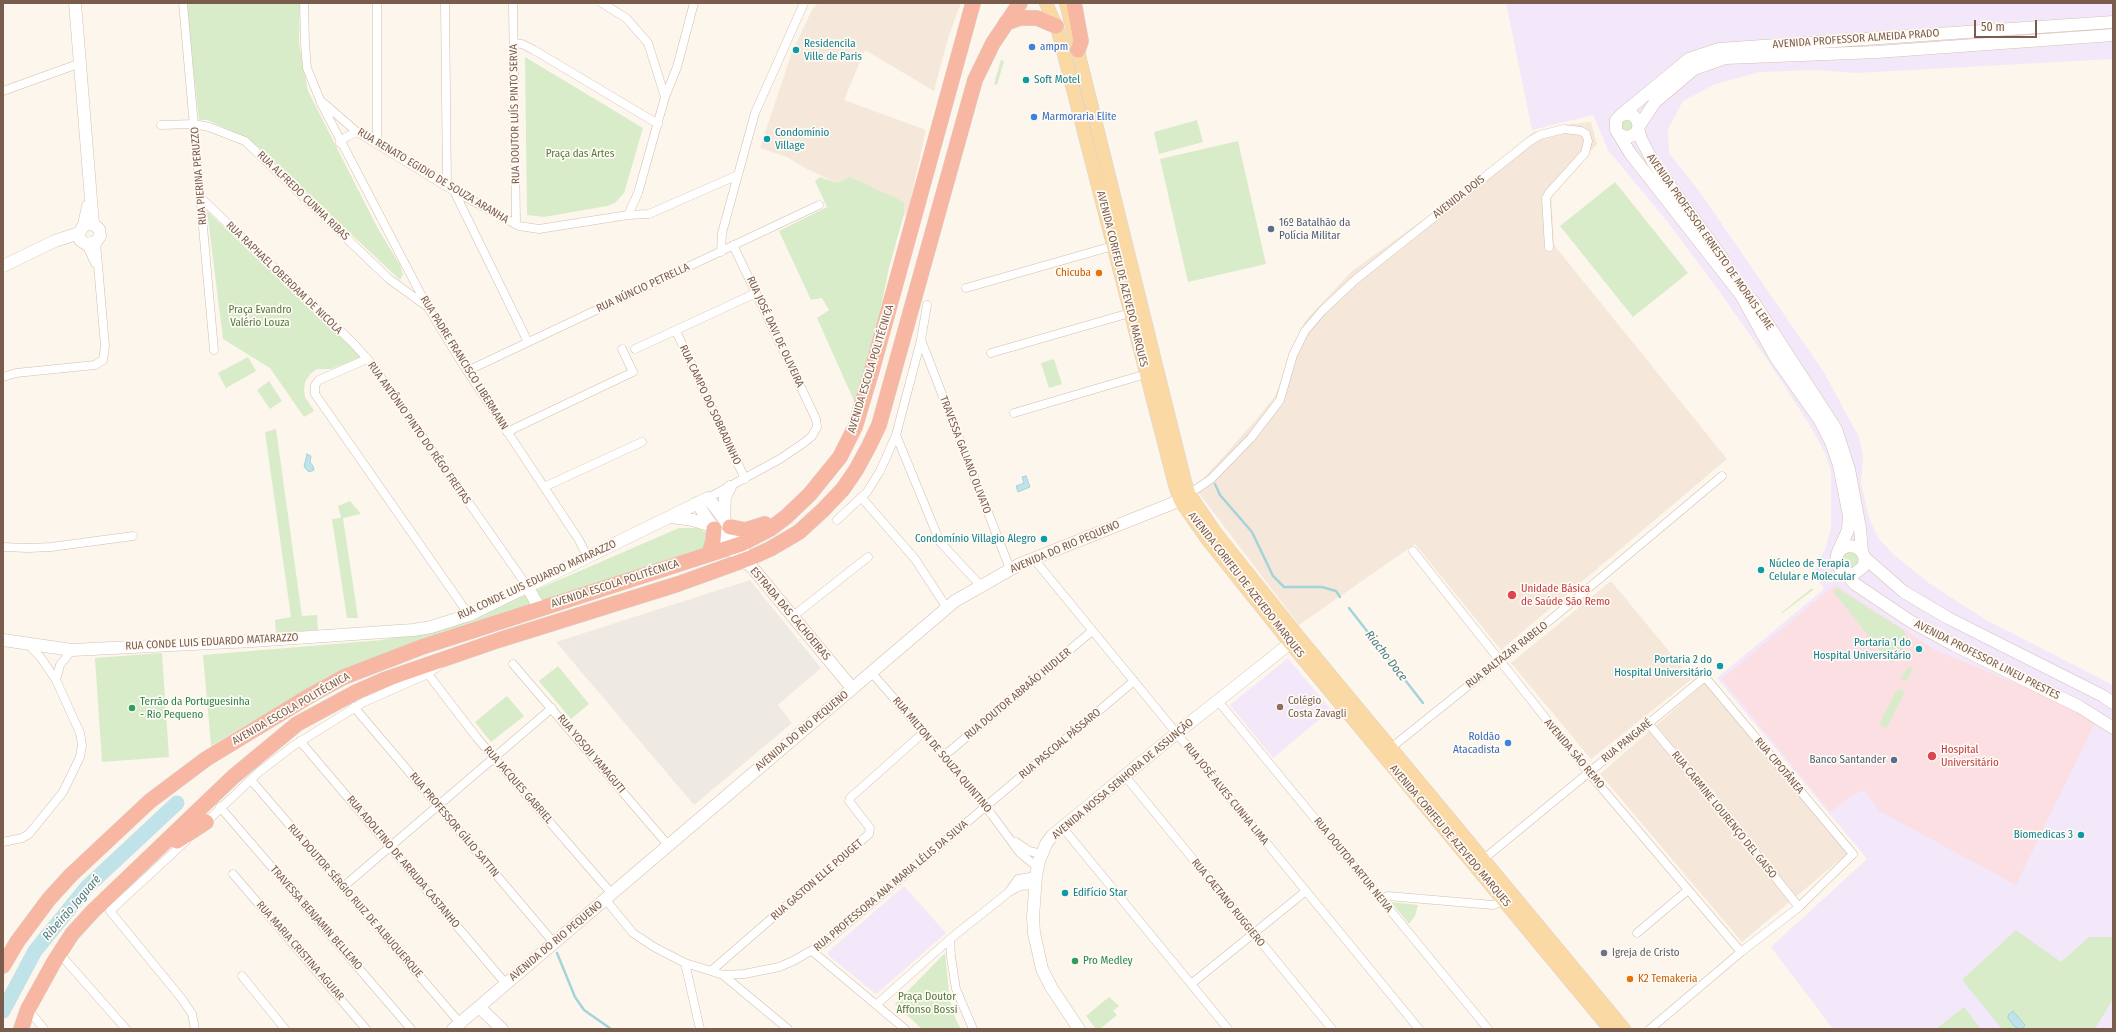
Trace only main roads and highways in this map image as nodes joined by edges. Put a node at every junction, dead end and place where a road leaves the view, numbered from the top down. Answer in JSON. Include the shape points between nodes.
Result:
{"nodes":[{"id":1,"x":973,"y":3,"type":"edge"},
{"id":2,"x":1020,"y":3,"type":"edge"},
{"id":3,"x":1046,"y":3,"type":"edge"},
{"id":4,"x":1066,"y":3,"type":"edge"},
{"id":5,"x":1074,"y":3,"type":"edge"},
{"id":6,"x":1006,"y":23,"type":"junction"},
{"id":7,"x":1056,"y":26,"type":"junction"},
{"id":8,"x":1078,"y":50,"type":"junction"},
{"id":9,"x":1185,"y":497,"type":"junction"},
{"id":10,"x":792,"y":512,"type":"junction"},
{"id":11,"x":709,"y":554,"type":"junction"},
{"id":12,"x":540,"y":608,"type":"junction"},
{"id":13,"x":524,"y":632,"type":"junction"},
{"id":14,"x":206,"y":822,"type":"road end"},
{"id":15,"x":149,"y":858,"type":"junction"},
{"id":16,"x":1508,"y":898,"type":"junction"},
{"id":17,"x":3,"y":966,"type":"edge"},
{"id":18,"x":21,"y":1029,"type":"edge"},
{"id":19,"x":1610,"y":1029,"type":"edge"},
{"id":20,"x":1624,"y":1029,"type":"edge"}],
"edges":[{"from":1,"to":10,"type":"highway","name":"AVENIDA ESCOLA POLITÉCNICA","via":[[855,427],[840,457]]},
{"from":2,"to":6,"type":"highway","name":"AVENIDA ESCOLA POLITÉCNICA"},
{"from":3,"to":7,"type":"main road","name":"AVENIDA CORIFEU DE AZEVEDO MARQUES"},
{"from":4,"to":8,"type":"main road","name":"AVENIDA CORIFEU DE AZEVEDO MARQUES"},
{"from":5,"to":8,"type":"highway","via":[[1081,41]]},
{"from":6,"to":7,"type":"highway","via":[[1020,18],[1037,18]]},
{"from":6,"to":13,"type":"highway","name":"AVENIDA ESCOLA POLITÉCNICA","via":[[984,57],[975,80],[878,425],[869,446],[843,489],[799,532],[770,549],[678,584]]},
{"from":7,"to":9,"type":"main road","name":"AVENIDA CORIFEU DE AZEVEDO MARQUES","via":[[1175,485]]},
{"from":8,"to":9,"type":"main road","name":"AVENIDA CORIFEU DE AZEVEDO MARQUES","via":[[1185,482]]},
{"from":9,"to":16,"type":"main road","name":"AVENIDA CORIFEU DE AZEVEDO MARQUES","via":[[1215,532],[1294,639]]},
{"from":10,"to":11,"type":"highway","name":"AVENIDA ESCOLA POLITÉCNICA","via":[[770,529],[735,546]]},
{"from":10,"to":11,"type":"highway","via":[[746,530],[720,525]]},
{"from":11,"to":12,"type":"highway","name":"AVENIDA ESCOLA POLITÉCNICA"},
{"from":12,"to":13,"type":"highway","via":[[541,616],[538,622]]},
{"from":12,"to":17,"type":"highway","name":"AVENIDA ESCOLA POLITÉCNICA","via":[[344,677],[206,759],[150,801],[71,875],[32,920]]},
{"from":13,"to":15,"type":"highway","name":"AVENIDA ESCOLA POLITÉCNICA","via":[[386,679],[297,724],[233,777]]},
{"from":14,"to":15,"type":"highway"},
{"from":15,"to":18,"type":"highway","name":"AVENIDA ESCOLA POLITÉCNICA","via":[[93,910],[72,934],[28,1009]]},
{"from":16,"to":19,"type":"main road","name":"AVENIDA CORIFEU DE AZEVEDO MARQUES"},
{"from":16,"to":20,"type":"main road","name":"AVENIDA CORIFEU DE AZEVEDO MARQUES"}]}
